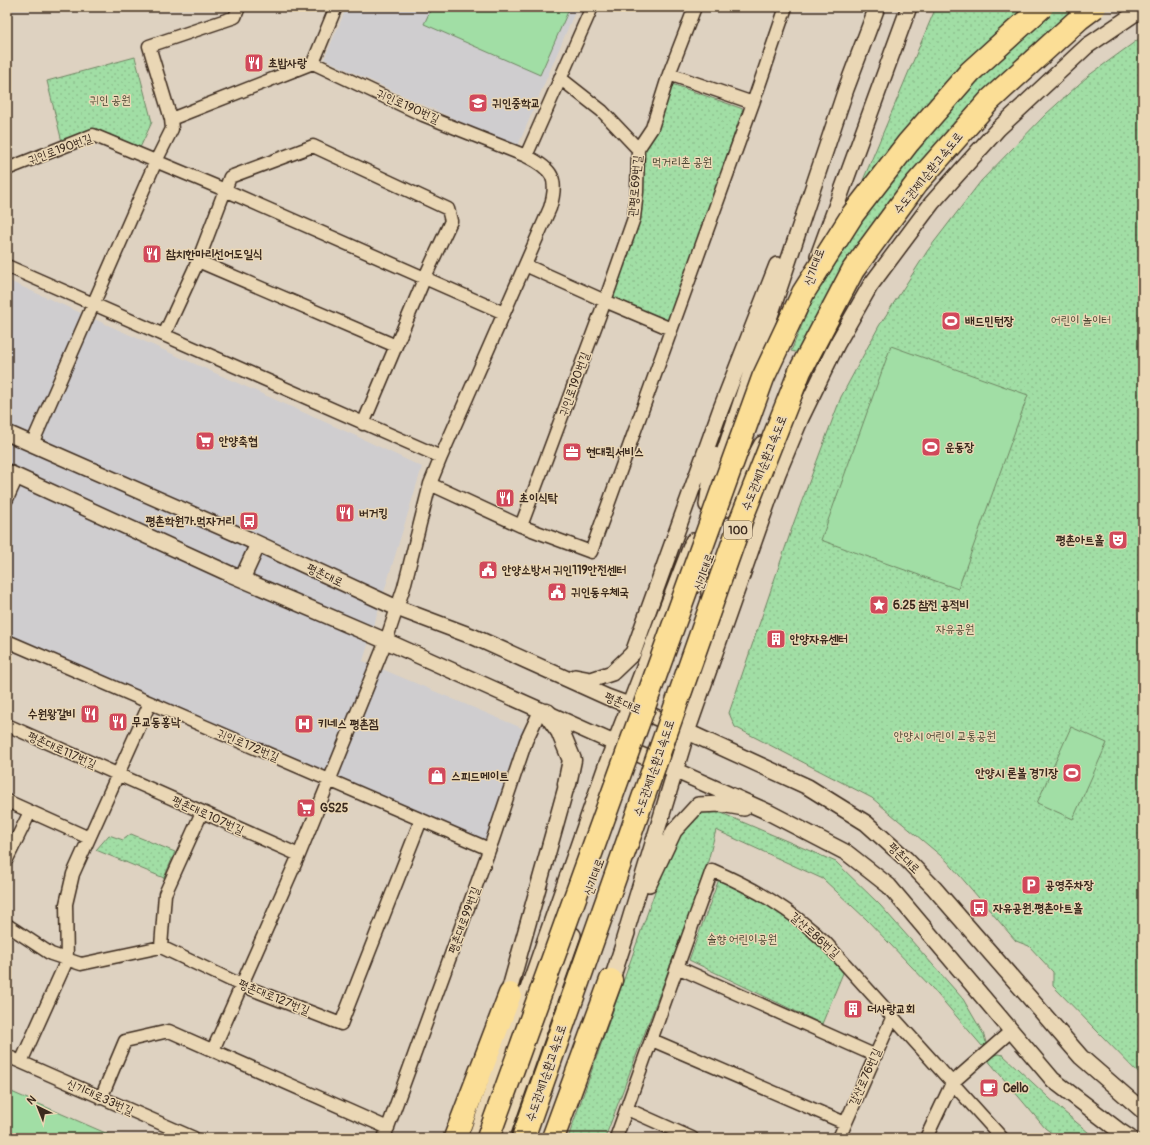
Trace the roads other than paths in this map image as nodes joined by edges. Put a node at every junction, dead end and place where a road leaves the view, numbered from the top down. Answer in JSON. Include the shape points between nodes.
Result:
{"nodes":[{"id":1,"x":239,"y":7,"type":"edge"},
{"id":2,"x":336,"y":7,"type":"edge"},
{"id":3,"x":592,"y":7,"type":"edge"},
{"id":4,"x":694,"y":7,"type":"edge"},
{"id":5,"x":786,"y":7,"type":"edge"},
{"id":6,"x":877,"y":7,"type":"edge"},
{"id":7,"x":909,"y":7,"type":"edge"},
{"id":8,"x":1042,"y":7,"type":"edge"},
{"id":9,"x":1095,"y":7,"type":"edge"},
{"id":10,"x":1100,"y":7,"type":"edge"},
{"id":11,"x":1143,"y":8,"type":"edge"},
{"id":12,"x":313,"y":63,"type":"junction"},
{"id":13,"x":669,"y":74,"type":"junction"},
{"id":14,"x":560,"y":78,"type":"junction"},
{"id":15,"x":846,"y":89,"type":"junction"},
{"id":16,"x":753,"y":103,"type":"junction"},
{"id":17,"x":171,"y":119,"type":"junction"},
{"id":18,"x":638,"y":148,"type":"junction"},
{"id":19,"x":526,"y":156,"type":"junction"},
{"id":20,"x":156,"y":161,"type":"junction"},
{"id":21,"x":7,"y":169,"type":"edge"},
{"id":22,"x":226,"y":190,"type":"junction"},
{"id":23,"x":198,"y":261,"type":"junction"},
{"id":24,"x":525,"y":265,"type":"junction"},
{"id":25,"x":7,"y":266,"type":"edge"},
{"id":26,"x":425,"y":277,"type":"junction"},
{"id":27,"x":605,"y":301,"type":"junction"},
{"id":28,"x":93,"y":303,"type":"junction"},
{"id":29,"x":504,"y":313,"type":"junction"},
{"id":30,"x":671,"y":329,"type":"junction"},
{"id":31,"x":164,"y":335,"type":"junction"},
{"id":32,"x":396,"y":346,"type":"junction"},
{"id":33,"x":720,"y":411,"type":"junction"},
{"id":34,"x":363,"y":424,"type":"junction"},
{"id":35,"x":7,"y":433,"type":"edge"},
{"id":36,"x":32,"y":444,"type":"junction"},
{"id":37,"x":441,"y":457,"type":"junction"},
{"id":38,"x":12,"y":475,"type":"edge"},
{"id":39,"x":430,"y":484,"type":"junction"},
{"id":40,"x":7,"y":499,"type":"edge"},
{"id":41,"x":707,"y":505,"type":"junction"},
{"id":42,"x":726,"y":509,"type":"junction"},
{"id":43,"x":521,"y":526,"type":"junction"},
{"id":44,"x":258,"y":544,"type":"junction"},
{"id":45,"x":706,"y":568,"type":"junction"},
{"id":46,"x":242,"y":579,"type":"junction"},
{"id":47,"x":397,"y":608,"type":"junction"},
{"id":48,"x":7,"y":641,"type":"edge"},
{"id":49,"x":386,"y":641,"type":"junction"},
{"id":50,"x":717,"y":649,"type":"junction"},
{"id":51,"x":554,"y":672,"type":"junction"},
{"id":52,"x":150,"y":703,"type":"junction"},
{"id":53,"x":629,"y":705,"type":"junction"},
{"id":54,"x":544,"y":712,"type":"junction"},
{"id":55,"x":651,"y":714,"type":"junction"},
{"id":56,"x":7,"y":725,"type":"edge"},
{"id":57,"x":687,"y":732,"type":"junction"},
{"id":58,"x":614,"y":744,"type":"junction"},
{"id":59,"x":637,"y":754,"type":"junction"},
{"id":60,"x":675,"y":771,"type":"junction"},
{"id":61,"x":118,"y":775,"type":"junction"},
{"id":62,"x":602,"y":778,"type":"junction"},
{"id":63,"x":330,"y":779,"type":"junction"},
{"id":64,"x":567,"y":784,"type":"joint"},
{"id":65,"x":7,"y":802,"type":"edge"},
{"id":66,"x":30,"y":812,"type":"junction"},
{"id":67,"x":202,"y":812,"type":"junction"},
{"id":68,"x":768,"y":812,"type":"junction"},
{"id":69,"x":421,"y":820,"type":"junction"},
{"id":70,"x":89,"y":838,"type":"junction"},
{"id":71,"x":489,"y":849,"type":"junction"},
{"id":72,"x":298,"y":855,"type":"junction"},
{"id":73,"x":7,"y":859,"type":"edge"},
{"id":74,"x":7,"y":925,"type":"edge"},
{"id":75,"x":623,"y":942,"type":"junction"},
{"id":76,"x":161,"y":947,"type":"junction"},
{"id":77,"x":67,"y":960,"type":"junction"},
{"id":78,"x":677,"y":967,"type":"junction"},
{"id":79,"x":611,"y":980,"type":"junction"},
{"id":80,"x":241,"y":985,"type":"junction"},
{"id":81,"x":510,"y":994,"type":"junction"},
{"id":82,"x":893,"y":1016,"type":"junction"},
{"id":83,"x":1011,"y":1031,"type":"junction"},
{"id":84,"x":652,"y":1040,"type":"junction"},
{"id":85,"x":213,"y":1050,"type":"junction"},
{"id":86,"x":874,"y":1055,"type":"junction"},
{"id":87,"x":7,"y":1056,"type":"edge"},
{"id":88,"x":21,"y":1062,"type":"junction"},
{"id":89,"x":952,"y":1083,"type":"junction"},
{"id":90,"x":101,"y":1098,"type":"junction"},
{"id":91,"x":627,"y":1109,"type":"junction"},
{"id":92,"x":1143,"y":1111,"type":"edge"},
{"id":93,"x":845,"y":1123,"type":"junction"},
{"id":94,"x":386,"y":1133,"type":"edge"},
{"id":95,"x":194,"y":1138,"type":"edge"},
{"id":96,"x":447,"y":1138,"type":"edge"},
{"id":97,"x":455,"y":1138,"type":"edge"},
{"id":98,"x":476,"y":1138,"type":"edge"},
{"id":99,"x":488,"y":1138,"type":"edge"},
{"id":100,"x":501,"y":1138,"type":"edge"},
{"id":101,"x":523,"y":1138,"type":"edge"},
{"id":102,"x":553,"y":1138,"type":"edge"},
{"id":103,"x":563,"y":1138,"type":"edge"},
{"id":104,"x":616,"y":1138,"type":"edge"},
{"id":105,"x":692,"y":1138,"type":"edge"},
{"id":106,"x":839,"y":1138,"type":"edge"},
{"id":107,"x":926,"y":1138,"type":"edge"},
{"id":108,"x":1002,"y":1138,"type":"edge"},
{"id":109,"x":1130,"y":1138,"type":"edge"}],
"edges":[{"from":1,"to":17,"type":"street","via":[[235,17],[149,46]]},
{"from":2,"to":12,"type":"street"},
{"from":3,"to":14,"type":"street"},
{"from":4,"to":13,"type":"street"},
{"from":5,"to":16,"type":"street"},
{"from":6,"to":15,"type":"street","name":"신기대로"},
{"from":7,"to":42,"type":"street","name":"신기대로"},
{"from":8,"to":99,"type":"highway","number":"100","bridge":true,"via":[[970,72],[908,143],[853,214],[803,293],[760,385]]},
{"from":9,"to":101,"type":"highway","name":"수도권제1순환고속도로","number":"100","bridge":true,"via":[[990,100],[916,184],[853,270],[800,371],[743,515]]},
{"from":10,"to":42,"type":"street","via":[[985,114],[915,195],[853,280]]},
{"from":11,"to":50,"type":"street","via":[[1087,46],[998,129],[932,203],[870,286],[837,344],[801,418],[778,473]]},
{"from":12,"to":17,"type":"street"},
{"from":12,"to":19,"type":"street","name":"귀인로190번길","via":[[424,115]]},
{"from":13,"to":16,"type":"street"},
{"from":13,"to":18,"type":"street","via":[[652,128]]},
{"from":14,"to":18,"type":"street","name":"관평로69번길","via":[[602,111]]},
{"from":14,"to":19,"type":"street"},
{"from":15,"to":33,"type":"street"},
{"from":15,"to":41,"type":"street","name":"신기대로"},
{"from":16,"to":30,"type":"street"},
{"from":17,"to":20,"type":"street","via":[[172,129]]},
{"from":18,"to":27,"type":"street","name":"관평로69번길","via":[[634,218]]},
{"from":19,"to":24,"type":"street","name":"귀인로190번길","via":[[541,163],[548,170],[555,187],[550,208]]},
{"from":20,"to":21,"type":"street","name":"귀인로190번길","via":[[93,135]]},
{"from":20,"to":22,"type":"street","name":"귀인로190번길"},
{"from":20,"to":28,"type":"street"},
{"from":22,"to":23,"type":"street"},
{"from":22,"to":26,"type":"street"},
{"from":22,"to":26,"type":"street","via":[[230,177],[313,146],[448,210],[451,221]]},
{"from":23,"to":31,"type":"street"},
{"from":23,"to":32,"type":"street"},
{"from":24,"to":27,"type":"street"},
{"from":24,"to":29,"type":"street","name":"귀인로190번길"},
{"from":25,"to":28,"type":"street"},
{"from":26,"to":29,"type":"street"},
{"from":26,"to":32,"type":"street"},
{"from":27,"to":30,"type":"street"},
{"from":27,"to":43,"type":"street","name":"귀인로190번길"},
{"from":28,"to":31,"type":"street"},
{"from":28,"to":36,"type":"street"},
{"from":29,"to":37,"type":"street","name":"귀인로190번길"},
{"from":30,"to":43,"type":"street","via":[[591,552]]},
{"from":31,"to":34,"type":"street"},
{"from":32,"to":34,"type":"street"},
{"from":33,"to":41,"type":"street"},
{"from":33,"to":51,"type":"street","via":[[634,653],[612,673],[591,680]]},
{"from":34,"to":37,"type":"street"},
{"from":35,"to":36,"type":"street","name":"평촌대로"},
{"from":36,"to":44,"type":"street","name":"평촌대로"},
{"from":37,"to":39,"type":"street","name":"귀인로190번길"},
{"from":38,"to":40,"type":"street"},
{"from":38,"to":46,"type":"street"},
{"from":39,"to":43,"type":"street"},
{"from":39,"to":47,"type":"street","name":"귀인로190번길"},
{"from":41,"to":53,"type":"street","name":"신기대로"},
{"from":42,"to":45,"type":"street","name":"신기대로"},
{"from":44,"to":46,"type":"street"},
{"from":44,"to":47,"type":"street","name":"평촌대로"},
{"from":45,"to":50,"type":"street"},
{"from":45,"to":55,"type":"street","name":"신기대로"},
{"from":46,"to":49,"type":"street"},
{"from":47,"to":49,"type":"street","name":"귀인로190번길"},
{"from":47,"to":51,"type":"street","name":"평촌대로","via":[[474,637]]},
{"from":48,"to":52,"type":"street","name":"귀인로172번길"},
{"from":49,"to":54,"type":"street"},
{"from":49,"to":63,"type":"street"},
{"from":50,"to":57,"type":"street"},
{"from":51,"to":53,"type":"street","name":"평촌대로"},
{"from":52,"to":61,"type":"street"},
{"from":52,"to":63,"type":"street","name":"귀인로172번길"},
{"from":53,"to":55,"type":"street","name":"평촌대로"},
{"from":53,"to":58,"type":"street","name":"신기대로"},
{"from":54,"to":58,"type":"street"},
{"from":54,"to":64,"type":"main road","via":[[560,731],[572,760]]},
{"from":54,"to":71,"type":"street","name":"평촌대로99번길","via":[[526,741]]},
{"from":55,"to":57,"type":"street","name":"평촌대로"},
{"from":55,"to":59,"type":"street","name":"신기대로"},
{"from":56,"to":61,"type":"street","name":"평촌대로117번길"},
{"from":57,"to":60,"type":"street"},
{"from":57,"to":92,"type":"street","name":"평촌대로","via":[[808,786],[866,823],[934,888],[1081,1057]]},
{"from":58,"to":59,"type":"street"},
{"from":58,"to":62,"type":"street","name":"신기대로"},
{"from":59,"to":60,"type":"street"},
{"from":59,"to":100,"type":"street","name":"신기대로"},
{"from":60,"to":68,"type":"street"},
{"from":60,"to":75,"type":"street"},
{"from":61,"to":67,"type":"street","name":"평촌대로107번길"},
{"from":61,"to":70,"type":"street"},
{"from":62,"to":81,"type":"street"},
{"from":62,"to":98,"type":"street","name":"신기대로"},
{"from":63,"to":69,"type":"street","name":"귀인로172번길"},
{"from":63,"to":72,"type":"street"},
{"from":64,"to":81,"type":"street"},
{"from":65,"to":66,"type":"street"},
{"from":66,"to":70,"type":"street"},
{"from":66,"to":73,"type":"street"},
{"from":67,"to":72,"type":"street","name":"평촌대로107번길"},
{"from":67,"to":76,"type":"street","via":[[165,894]]},
{"from":68,"to":75,"type":"street","via":[[721,804],[698,805],[674,831]]},
{"from":68,"to":83,"type":"street","via":[[847,853],[889,886]]},
{"from":69,"to":71,"type":"street","name":"귀인로172번길"},
{"from":69,"to":80,"type":"street","name":"평촌대로127번길","via":[[341,1024]]},
{"from":70,"to":77,"type":"street","via":[[73,874],[66,904]]},
{"from":71,"to":94,"type":"street","name":"평촌대로99번길"},
{"from":72,"to":80,"type":"street"},
{"from":74,"to":77,"type":"street","via":[[51,954]]},
{"from":75,"to":79,"type":"street"},
{"from":76,"to":77,"type":"street","via":[[81,964]]},
{"from":76,"to":80,"type":"street","name":"평촌대로127번길"},
{"from":77,"to":88,"type":"street"},
{"from":78,"to":82,"type":"street","name":"갈산로86번길","via":[[712,870],[747,885],[806,924]]},
{"from":78,"to":84,"type":"street","name":"갈산로86번길"},
{"from":78,"to":86,"type":"street"},
{"from":79,"to":102,"type":"highway"},
{"from":79,"to":103,"type":"street","via":[[578,1096]]},
{"from":80,"to":85,"type":"street"},
{"from":81,"to":96,"type":"street"},
{"from":81,"to":97,"type":"highway"},
{"from":82,"to":86,"type":"street","name":"갈산로76번길"},
{"from":82,"to":89,"type":"street","name":"갈산로86번길"},
{"from":83,"to":89,"type":"street"},
{"from":83,"to":109,"type":"street","via":[[1053,1080]]},
{"from":84,"to":91,"type":"street","name":"갈산로86번길"},
{"from":84,"to":93,"type":"street"},
{"from":85,"to":90,"type":"street","name":"평촌대로99번길","via":[[169,1031],[125,1040]]},
{"from":85,"to":94,"type":"street","name":"평촌대로99번길"},
{"from":86,"to":93,"type":"street","name":"갈산로76번길"},
{"from":87,"to":88,"type":"street","name":"신기대로33번길"},
{"from":88,"to":90,"type":"street","name":"신기대로33번길"},
{"from":89,"to":107,"type":"street"},
{"from":89,"to":108,"type":"street","name":"갈산로86번길"},
{"from":90,"to":95,"type":"street","name":"신기대로33번길"},
{"from":91,"to":104,"type":"street","name":"갈산로86번길"},
{"from":91,"to":105,"type":"street"},
{"from":93,"to":106,"type":"street","name":"갈산로76번길"}]}
